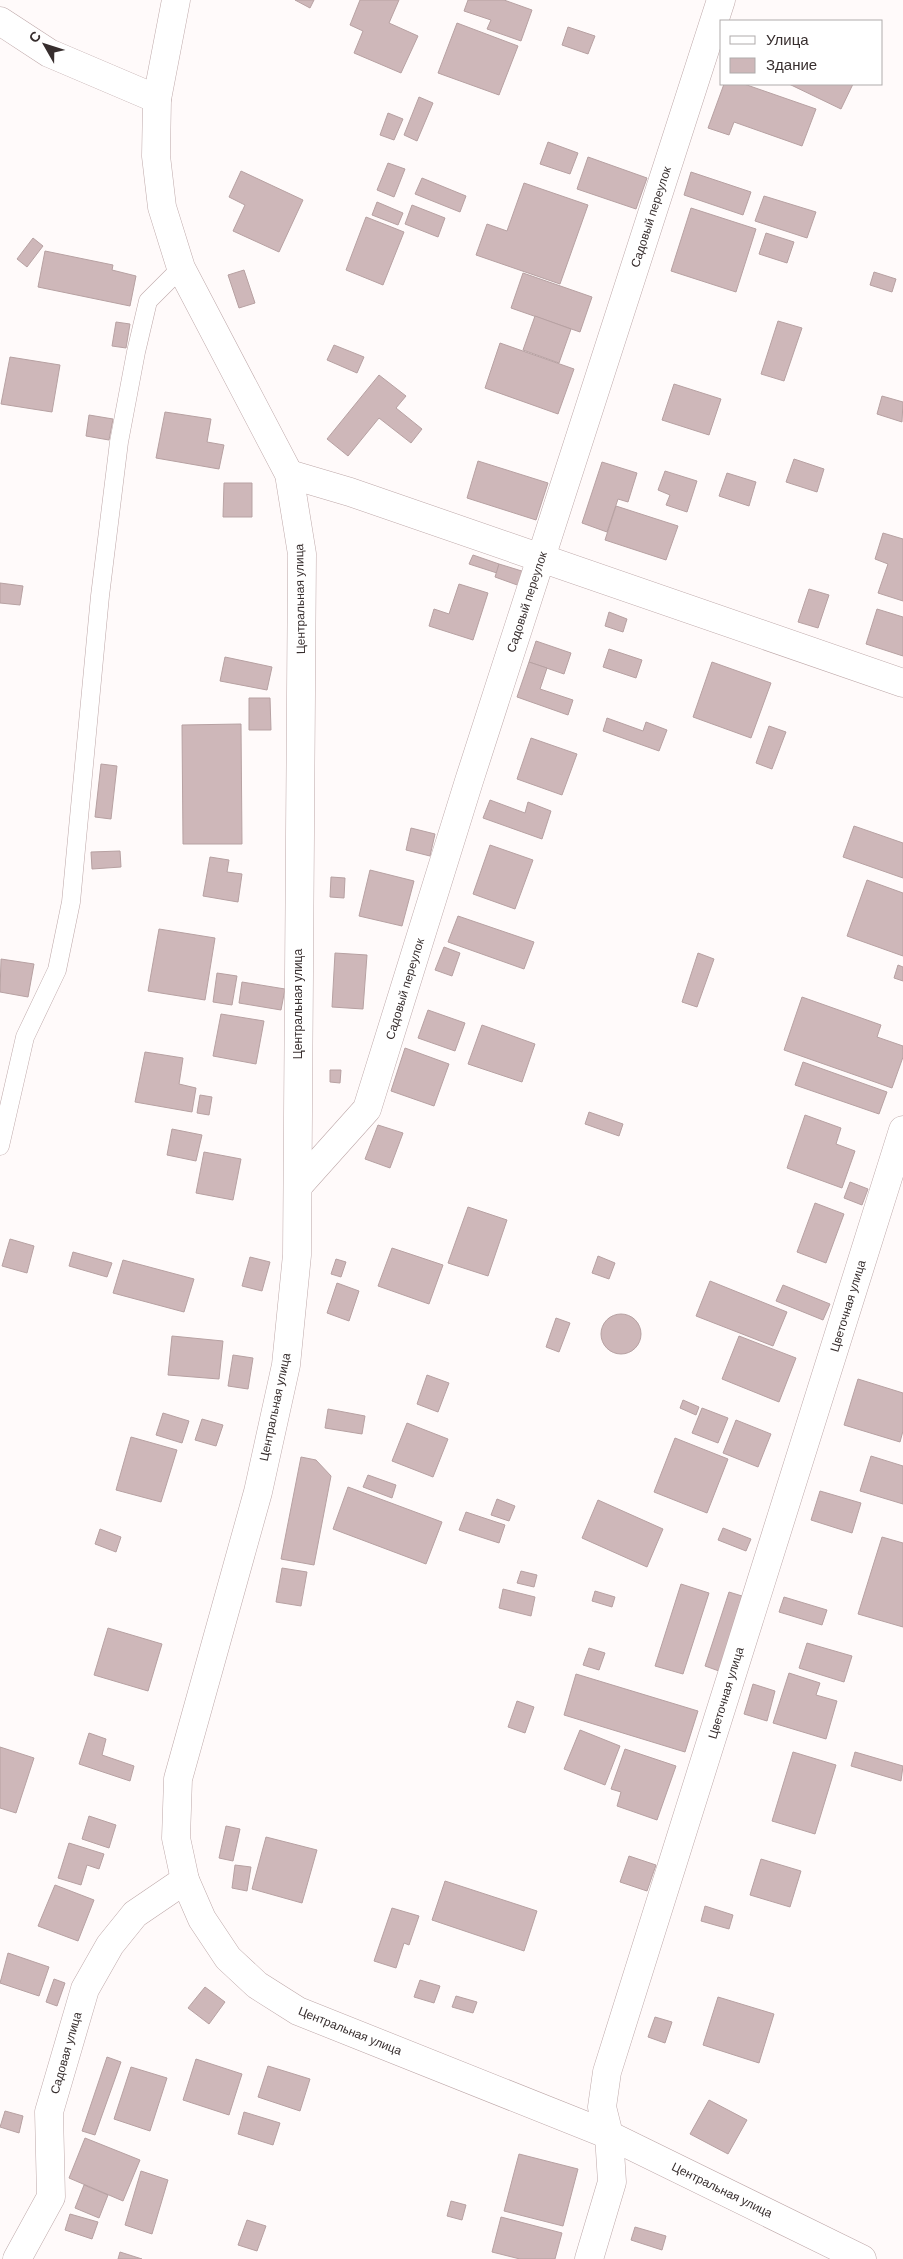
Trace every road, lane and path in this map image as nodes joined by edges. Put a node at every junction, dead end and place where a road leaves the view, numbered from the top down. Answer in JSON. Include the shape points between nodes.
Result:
{"nodes":[{"id":1,"x":176,"y":0,"type":"edge"},
{"id":2,"x":720,"y":0,"type":"edge"},
{"id":3,"x":0,"y":21,"type":"edge"},
{"id":4,"x":157,"y":99,"type":"junction"},
{"id":5,"x":180,"y":268,"type":"junction"},
{"id":6,"x":289,"y":474,"type":"junction"},
{"id":7,"x":541,"y":558,"type":"junction"},
{"id":8,"x":903,"y":683,"type":"edge"},
{"id":9,"x":903,"y":1130,"type":"edge"},
{"id":10,"x":0,"y":1146,"type":"edge"},
{"id":11,"x":299,"y":1185,"type":"junction"},
{"id":12,"x":185,"y":1880,"type":"junction"},
{"id":13,"x":609,"y":2135,"type":"junction"},
{"id":14,"x":17,"y":2259,"type":"edge"},
{"id":15,"x":589,"y":2259,"type":"edge"},
{"id":16,"x":862,"y":2259,"type":"edge"}],
"edges":[{"from":1,"to":4,"type":"street","name":"Центральная улица"},
{"from":2,"to":7,"type":"street","name":"Садовый переулок"},
{"from":3,"to":4,"type":"street","via":[[49,53]]},
{"from":4,"to":5,"type":"street","name":"Центральная улица","via":[[156,156],[162,207]]},
{"from":5,"to":6,"type":"street","name":"Центральная улица"},
{"from":5,"to":10,"type":"lane","via":[[148,301],[136,352],[119,442],[104,568],[71,902],[57,970],[25,1037]]},
{"from":6,"to":7,"type":"street"},
{"from":6,"to":11,"type":"street","name":"Центральная улица","via":[[302,554]]},
{"from":7,"to":8,"type":"street"},
{"from":7,"to":11,"type":"street","name":"Садовый переулок","via":[[367,1109]]},
{"from":9,"to":13,"type":"street","name":"Цветочная улица","via":[[608,2072],[602,2107]]},
{"from":11,"to":12,"type":"street","name":"Центральная улица","via":[[297,1255],[286,1364],[258,1492],[178,1779],[176,1838]]},
{"from":12,"to":13,"type":"street","name":"Центральная улица","via":[[202,1919],[228,1958],[257,1985],[298,2011]]},
{"from":12,"to":14,"type":"street","name":"Садовая улица","via":[[135,1914],[110,1945],[85,1989],[49,2112],[51,2197]]},
{"from":13,"to":15,"type":"street","name":"Цветочная улица","via":[[612,2182]]},
{"from":13,"to":16,"type":"street","name":"Центральная улица"}]}
